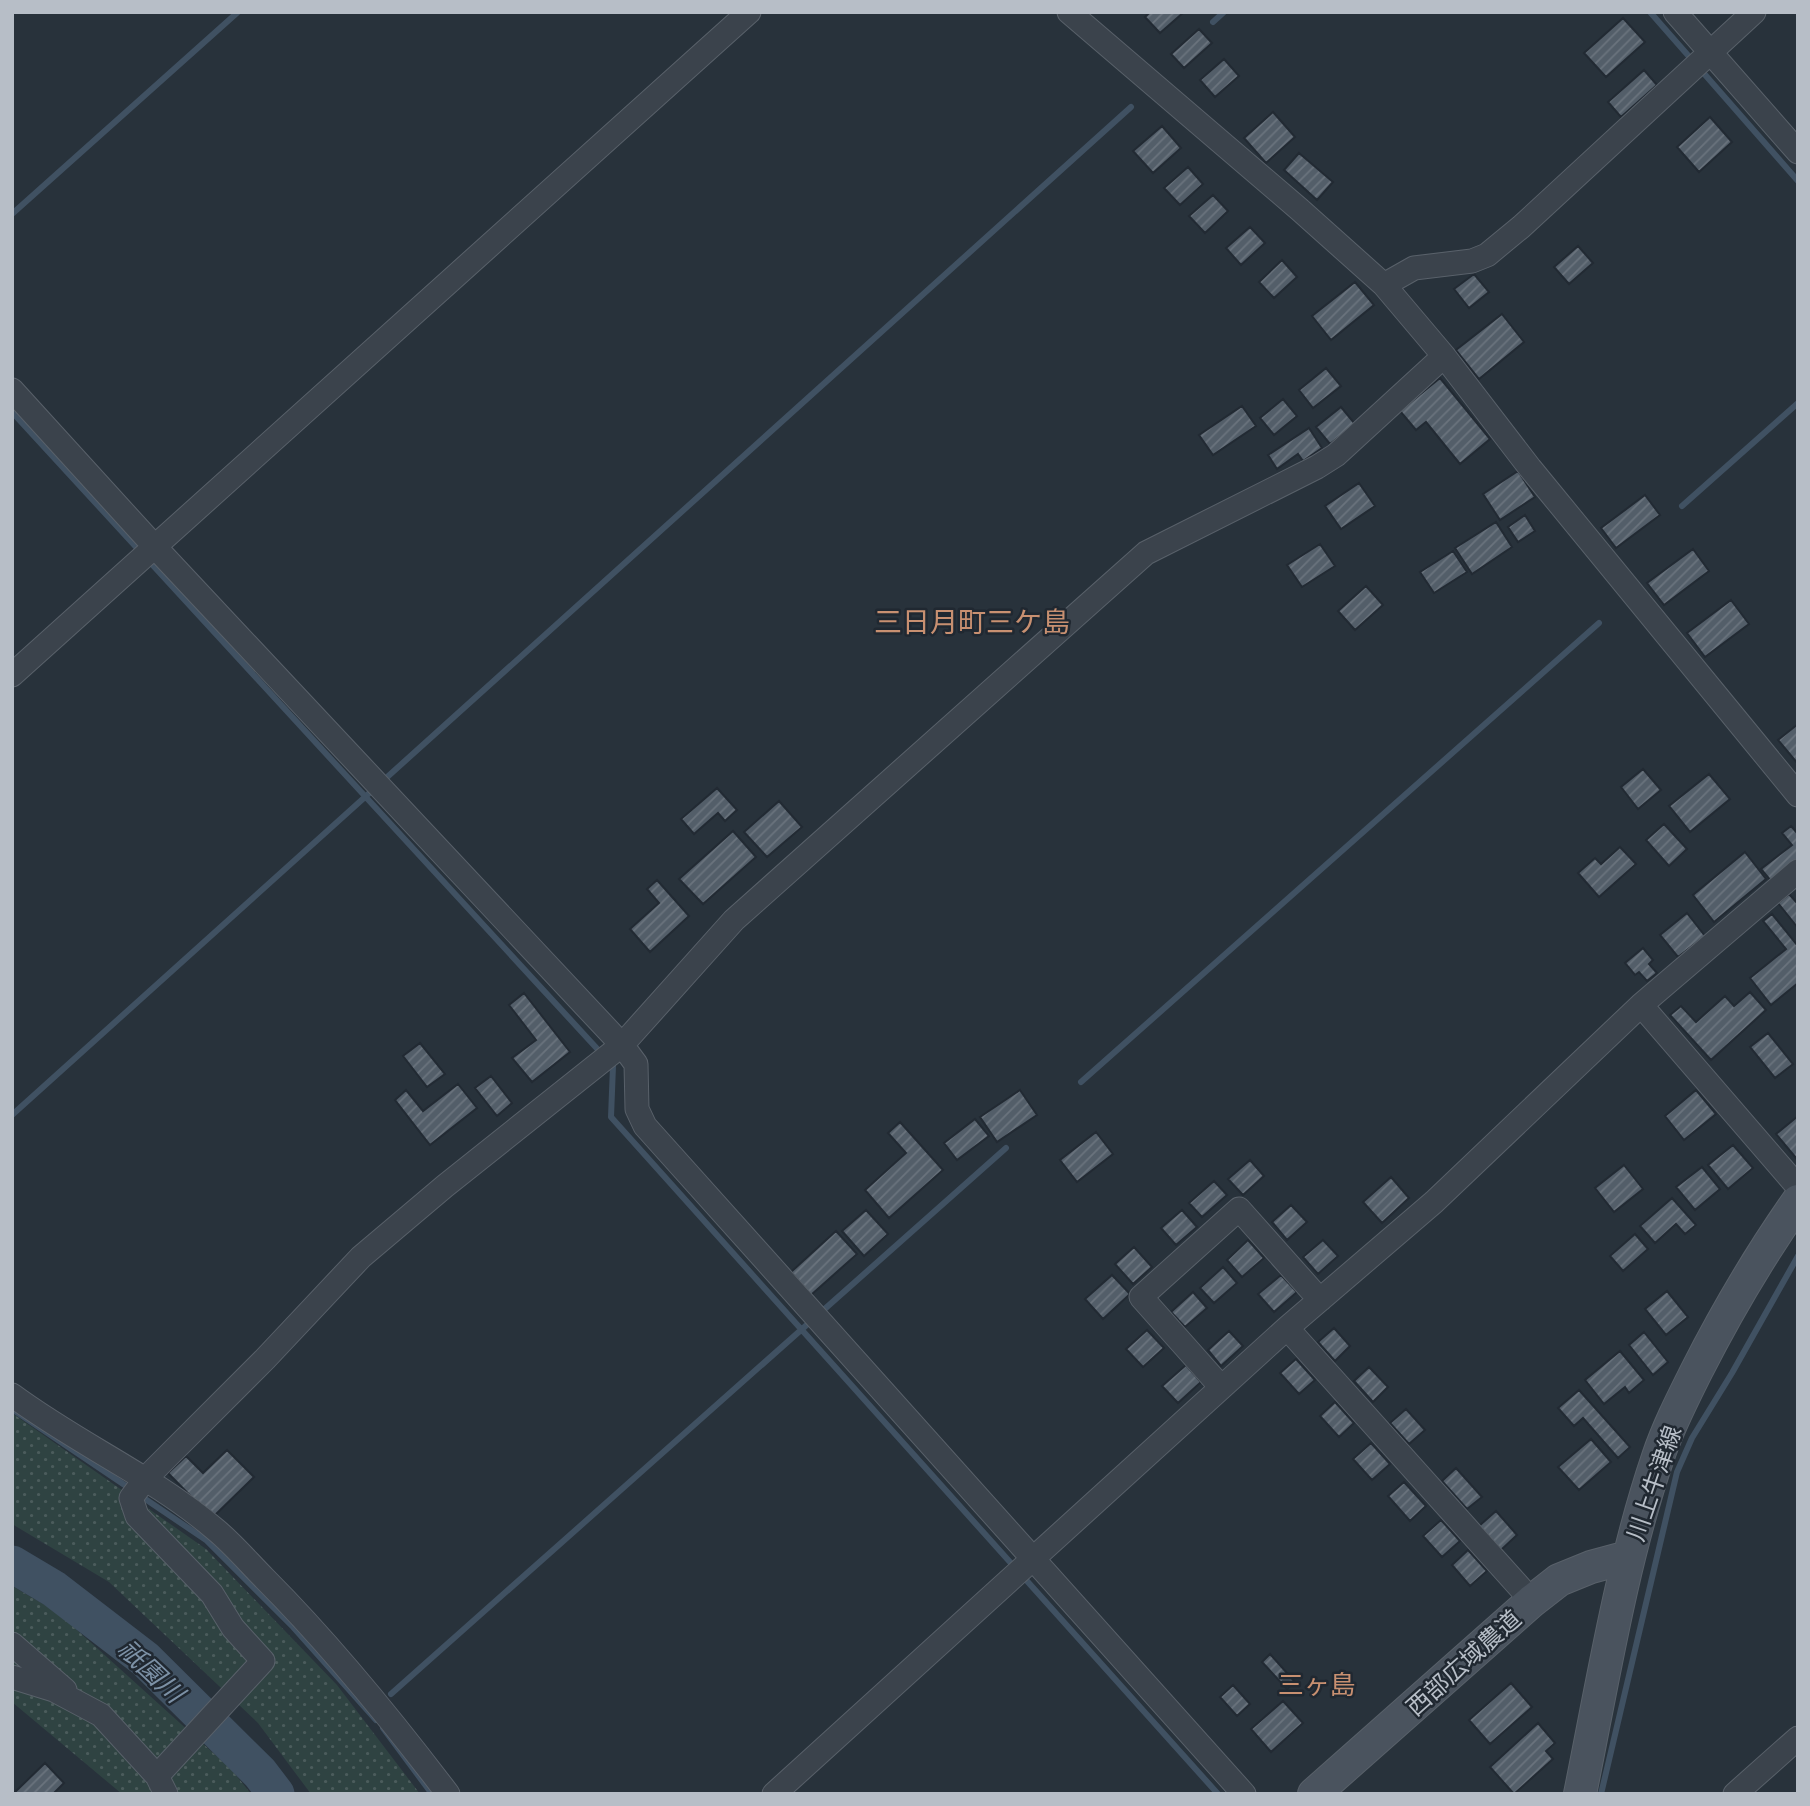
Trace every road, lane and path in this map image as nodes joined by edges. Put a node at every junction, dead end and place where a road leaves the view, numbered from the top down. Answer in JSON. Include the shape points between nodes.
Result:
{"nodes":[{"id":1,"x":749,"y":12,"type":"edge"},
{"id":2,"x":1069,"y":12,"type":"edge"},
{"id":3,"x":1675,"y":12,"type":"edge"},
{"id":4,"x":1754,"y":12,"type":"edge"},
{"id":5,"x":1709,"y":52,"type":"junction"},
{"id":6,"x":1798,"y":152,"type":"edge"},
{"id":7,"x":1384,"y":285,"type":"junction"},
{"id":8,"x":1444,"y":356,"type":"junction"},
{"id":9,"x":12,"y":390,"type":"edge"},
{"id":10,"x":155,"y":547,"type":"junction"},
{"id":11,"x":12,"y":675,"type":"edge"},
{"id":12,"x":1798,"y":794,"type":"edge"},
{"id":13,"x":1798,"y":871,"type":"edge"},
{"id":14,"x":1641,"y":1005,"type":"junction"},
{"id":15,"x":622,"y":1045,"type":"junction"},
{"id":16,"x":1798,"y":1187,"type":"edge"},
{"id":17,"x":1798,"y":1201,"type":"edge"},
{"id":18,"x":1320,"y":1300,"type":"junction"},
{"id":19,"x":1287,"y":1328,"type":"junction"},
{"id":20,"x":1221,"y":1387,"type":"junction"},
{"id":21,"x":12,"y":1395,"type":"edge"},
{"id":22,"x":146,"y":1478,"type":"junction"},
{"id":23,"x":1629,"y":1557,"type":"junction"},
{"id":24,"x":1032,"y":1558,"type":"junction"},
{"id":25,"x":1532,"y":1601,"type":"junction"},
{"id":26,"x":12,"y":1644,"type":"edge"},
{"id":27,"x":12,"y":1677,"type":"edge"},
{"id":28,"x":78,"y":1701,"type":"junction"},
{"id":29,"x":1798,"y":1738,"type":"edge"},
{"id":30,"x":161,"y":1785,"type":"edge"},
{"id":31,"x":448,"y":1794,"type":"edge"},
{"id":32,"x":774,"y":1794,"type":"edge"},
{"id":33,"x":1244,"y":1794,"type":"edge"},
{"id":34,"x":1314,"y":1794,"type":"edge"},
{"id":35,"x":1580,"y":1794,"type":"edge"},
{"id":36,"x":1735,"y":1794,"type":"edge"}],
"edges":[{"from":1,"to":10,"type":"street"},
{"from":2,"to":7,"type":"street"},
{"from":3,"to":5,"type":"street"},
{"from":4,"to":5,"type":"street"},
{"from":5,"to":6,"type":"street"},
{"from":5,"to":7,"type":"street","via":[[1487,255],[1414,268]]},
{"from":7,"to":8,"type":"street"},
{"from":8,"to":12,"type":"street"},
{"from":8,"to":15,"type":"street","via":[[1336,455],[1146,553],[734,920]]},
{"from":9,"to":10,"type":"street"},
{"from":10,"to":11,"type":"street"},
{"from":10,"to":15,"type":"street"},
{"from":13,"to":14,"type":"street"},
{"from":14,"to":16,"type":"street"},
{"from":14,"to":18,"type":"street","via":[[1434,1202]]},
{"from":15,"to":22,"type":"street","via":[[361,1257]]},
{"from":15,"to":24,"type":"street","via":[[636,1063],[637,1109],[645,1126]]},
{"from":17,"to":23,"type":"main road","name":"川上牛津線","via":[[1748,1275],[1682,1401],[1659,1454]]},
{"from":18,"to":19,"type":"street"},
{"from":18,"to":20,"type":"street","via":[[1239,1209],[1141,1297]]},
{"from":19,"to":20,"type":"street"},
{"from":19,"to":25,"type":"street"},
{"from":20,"to":24,"type":"street"},
{"from":21,"to":22,"type":"street"},
{"from":22,"to":30,"type":"street","via":[[131,1498],[137,1516],[212,1594],[233,1628],[264,1661]]},
{"from":22,"to":31,"type":"street","via":[[217,1531],[304,1618],[389,1716]]},
{"from":23,"to":25,"type":"main road","name":"西部広域農道","via":[[1559,1580]]},
{"from":23,"to":35,"type":"main road","name":"川上牛津線"},
{"from":24,"to":32,"type":"street"},
{"from":24,"to":33,"type":"street"},
{"from":25,"to":34,"type":"main road","name":"西部広域農道"},
{"from":26,"to":28,"type":"street"},
{"from":27,"to":28,"type":"street"},
{"from":28,"to":30,"type":"street","via":[[101,1715]]},
{"from":29,"to":36,"type":"street"}]}
